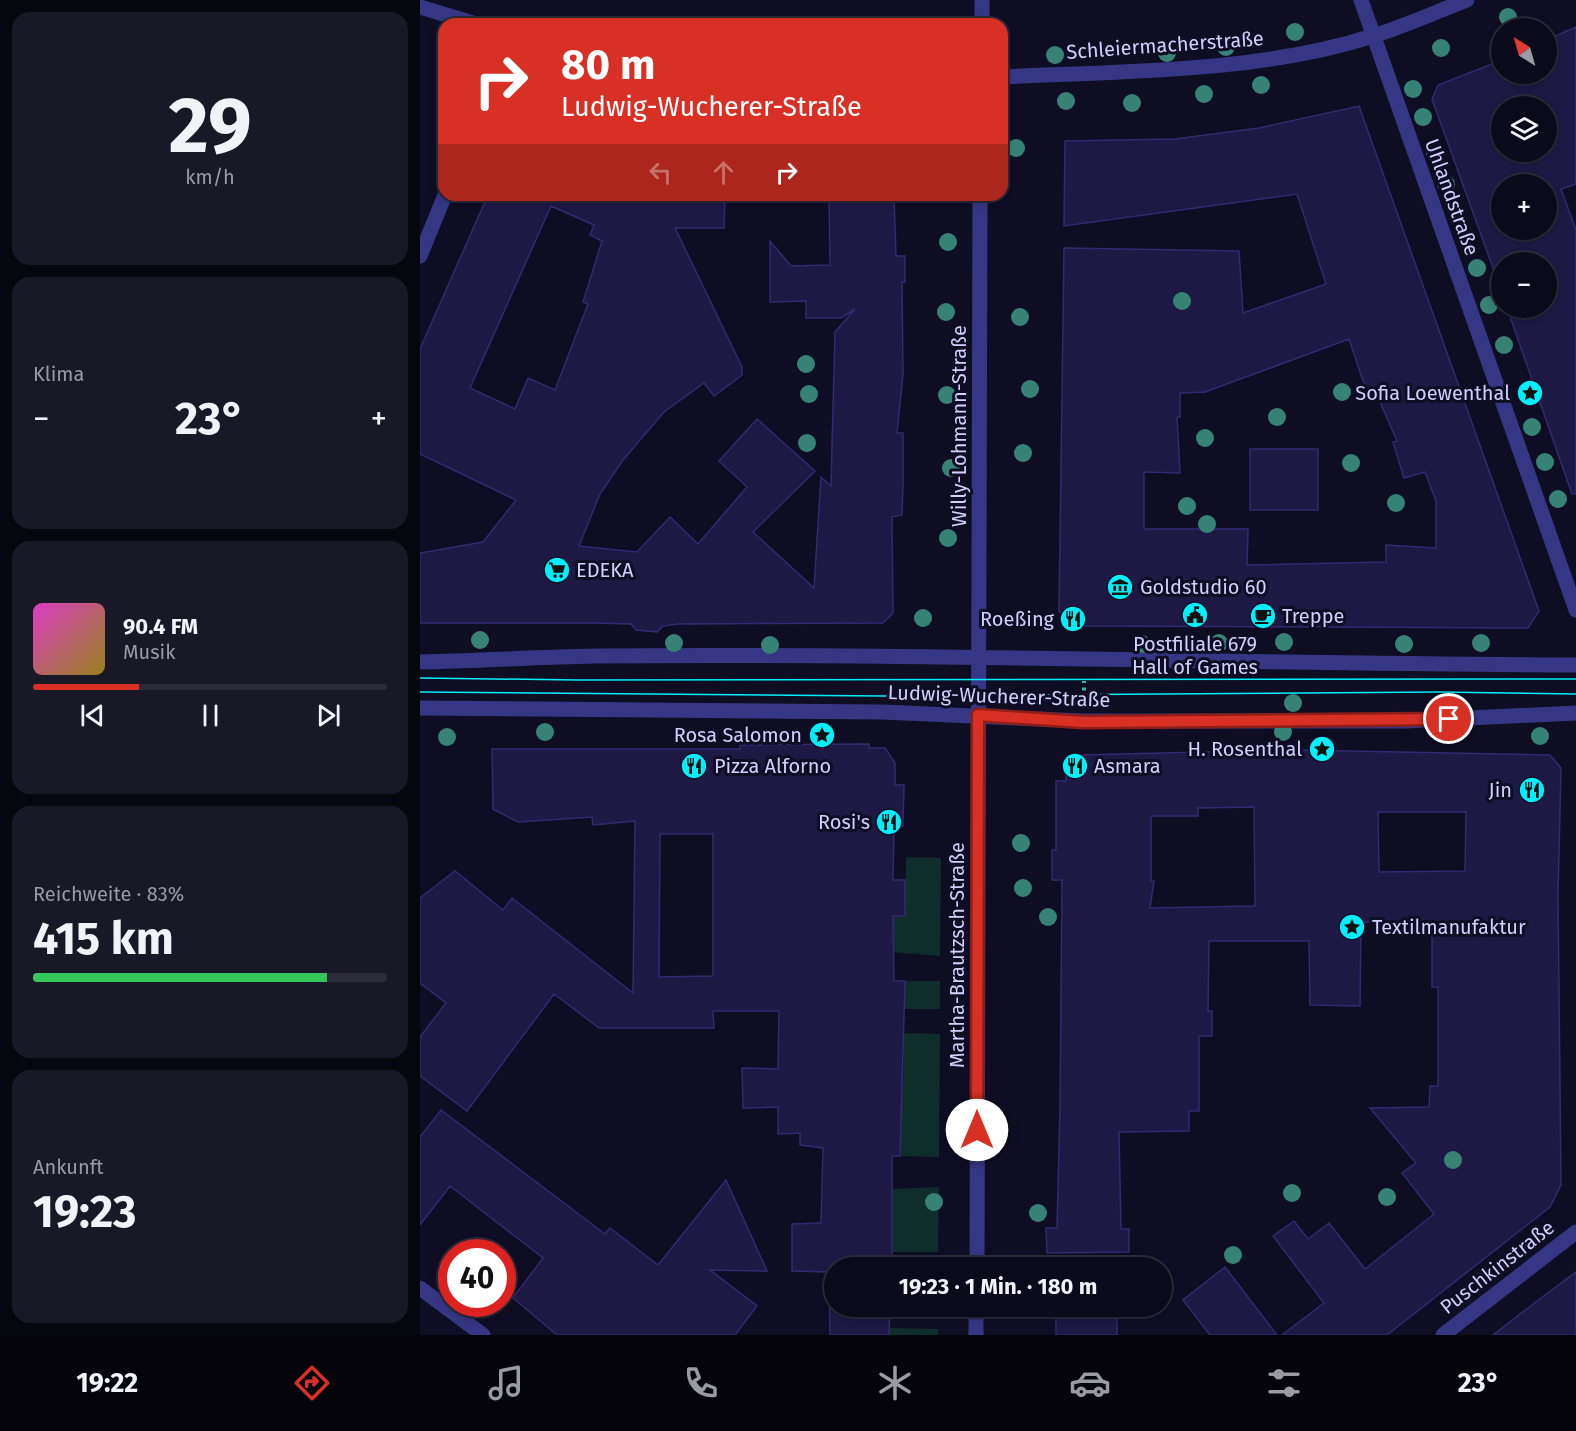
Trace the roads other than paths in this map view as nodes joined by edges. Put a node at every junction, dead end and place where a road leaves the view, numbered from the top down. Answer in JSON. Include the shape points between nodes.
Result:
{"nodes":[{"id":1,"x":982,"y":0,"type":"edge"},
{"id":2,"x":1360,"y":0,"type":"edge"},
{"id":3,"x":1467,"y":0,"type":"edge"},
{"id":4,"x":420,"y":6,"type":"edge"},
{"id":5,"x":457,"y":18,"type":"edge"},
{"id":6,"x":982,"y":18,"type":"edge"},
{"id":7,"x":1372,"y":36,"type":"junction"},
{"id":8,"x":1008,"y":77,"type":"edge"},
{"id":9,"x":443,"y":201,"type":"edge"},
{"id":10,"x":980,"y":201,"type":"edge"},
{"id":11,"x":420,"y":256,"type":"edge"},
{"id":12,"x":1576,"y":610,"type":"edge"},
{"id":13,"x":979,"y":658,"type":"junction"},
{"id":14,"x":420,"y":662,"type":"edge"},
{"id":15,"x":1576,"y":665,"type":"edge"},
{"id":16,"x":420,"y":708,"type":"edge"},
{"id":17,"x":1576,"y":713,"type":"edge"},
{"id":18,"x":978,"y":715,"type":"junction"},
{"id":19,"x":1576,"y":1232,"type":"edge"},
{"id":20,"x":977,"y":1257,"type":"edge"},
{"id":21,"x":420,"y":1288,"type":"edge"},
{"id":22,"x":976,"y":1317,"type":"edge"},
{"id":23,"x":483,"y":1335,"type":"edge"},
{"id":24,"x":976,"y":1335,"type":"edge"},
{"id":25,"x":1443,"y":1335,"type":"edge"}],
"edges":[{"from":1,"to":6,"type":"street"},
{"from":2,"to":7,"type":"street","name":"Uhlandstraße"},
{"from":3,"to":7,"type":"street","name":"Schleiermacherstraße"},
{"from":4,"to":5,"type":"street"},
{"from":7,"to":8,"type":"street","name":"Schleiermacherstraße","via":[[1280,57],[1186,69]]},
{"from":7,"to":12,"type":"street","name":"Uhlandstraße"},
{"from":9,"to":11,"type":"street"},
{"from":10,"to":13,"type":"street","name":"Willy-Lohmann-Straße"},
{"from":13,"to":14,"type":"street","name":"Ludwig-Wucherer-Straße","via":[[595,656]]},
{"from":13,"to":15,"type":"street","name":"Ludwig-Wucherer-Straße"},
{"from":13,"to":18,"type":"street","name":"Willy-Lohmann-Straße"},
{"from":16,"to":18,"type":"street","name":"Ludwig-Wucherer-Straße"},
{"from":17,"to":18,"type":"street","name":"Ludwig-Wucherer-Straße","via":[[1406,721],[1083,722]]},
{"from":18,"to":20,"type":"street","name":"Martha-Brautzsch-Straße"},
{"from":19,"to":25,"type":"street","name":"Puschkinstraße"},
{"from":21,"to":23,"type":"street"},
{"from":22,"to":24,"type":"street"}]}
